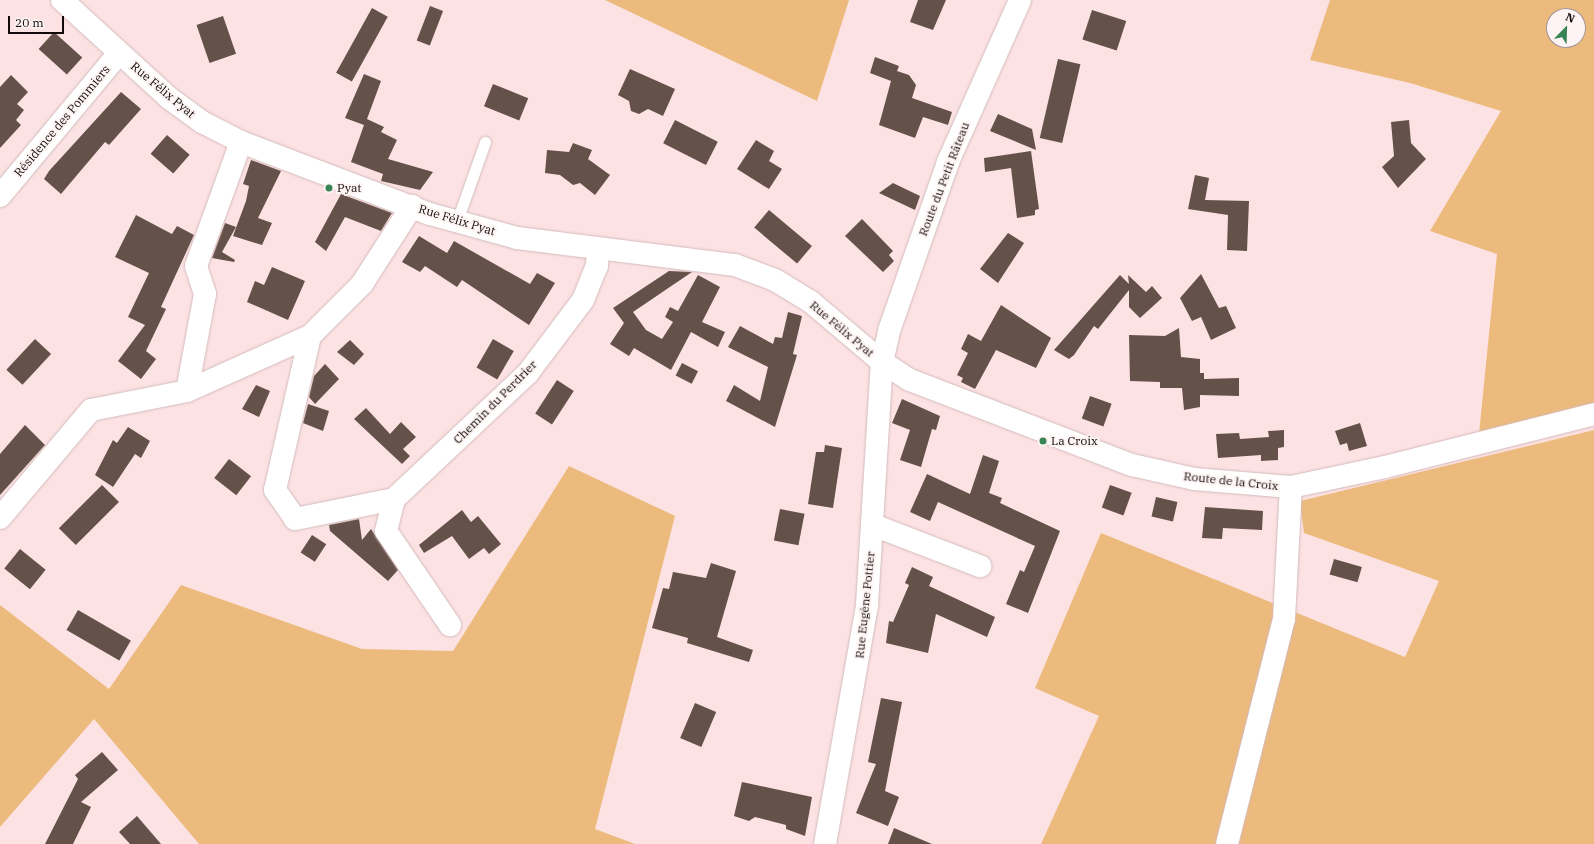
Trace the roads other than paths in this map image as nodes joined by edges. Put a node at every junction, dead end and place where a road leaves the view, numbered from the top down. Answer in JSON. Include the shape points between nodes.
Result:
{"nodes":[{"id":1,"x":62,"y":0,"type":"edge"},
{"id":2,"x":1020,"y":0,"type":"edge"},
{"id":3,"x":119,"y":53,"type":"junction"},
{"id":4,"x":241,"y":142,"type":"junction"},
{"id":5,"x":485,"y":142,"type":"dead end"},
{"id":6,"x":2,"y":191,"type":"edge"},
{"id":7,"x":412,"y":206,"type":"junction"},
{"id":8,"x":457,"y":221,"type":"junction"},
{"id":9,"x":598,"y":250,"type":"junction"},
{"id":10,"x":310,"y":336,"type":"junction"},
{"id":11,"x":882,"y":362,"type":"junction"},
{"id":12,"x":187,"y":391,"type":"junction"},
{"id":13,"x":1594,"y":414,"type":"edge"},
{"id":14,"x":1291,"y":486,"type":"junction"},
{"id":15,"x":394,"y":499,"type":"junction"},
{"id":16,"x":0,"y":518,"type":"edge"},
{"id":17,"x":873,"y":525,"type":"junction"},
{"id":18,"x":980,"y":566,"type":"dead end"},
{"id":19,"x":450,"y":625,"type":"dead end"},
{"id":20,"x":825,"y":844,"type":"edge"},
{"id":21,"x":1227,"y":844,"type":"edge"}],
"edges":[{"from":1,"to":3,"type":"street","name":"Rue Félix Pyat"},
{"from":2,"to":11,"type":"street","name":"Route du Petit Râteau","via":[[948,162],[890,328]]},
{"from":3,"to":4,"type":"street","name":"Rue Félix Pyat","via":[[202,122]]},
{"from":3,"to":6,"type":"street","name":"Résidence des Pommiers"},
{"from":4,"to":7,"type":"street","name":"Rue Félix Pyat"},
{"from":4,"to":12,"type":"street","via":[[196,266],[205,294]]},
{"from":5,"to":8,"type":"lane"},
{"from":7,"to":8,"type":"street","name":"Rue Félix Pyat"},
{"from":7,"to":10,"type":"street","via":[[362,284]]},
{"from":8,"to":9,"type":"street","name":"Rue Félix Pyat","via":[[518,238]]},
{"from":9,"to":11,"type":"street","name":"Rue Félix Pyat","via":[[651,252],[734,265],[775,280],[837,322]]},
{"from":9,"to":15,"type":"street","name":"Chemin du Perdrier","via":[[597,266],[583,300],[528,373]]},
{"from":10,"to":12,"type":"street"},
{"from":10,"to":15,"type":"street","via":[[275,490],[295,519]]},
{"from":11,"to":14,"type":"street","name":"Route de la Croix","via":[[910,380],[1132,465],[1194,479]]},
{"from":11,"to":17,"type":"street","name":"Rue Eugène Pottier"},
{"from":12,"to":16,"type":"street","via":[[91,410]]},
{"from":13,"to":14,"type":"street","name":"Route de la Croix","via":[[1385,467]]},
{"from":14,"to":21,"type":"street","via":[[1284,619]]},
{"from":15,"to":19,"type":"street","via":[[386,531]]},
{"from":17,"to":18,"type":"street"},
{"from":17,"to":20,"type":"street","name":"Rue Eugène Pottier","via":[[860,650]]}]}
